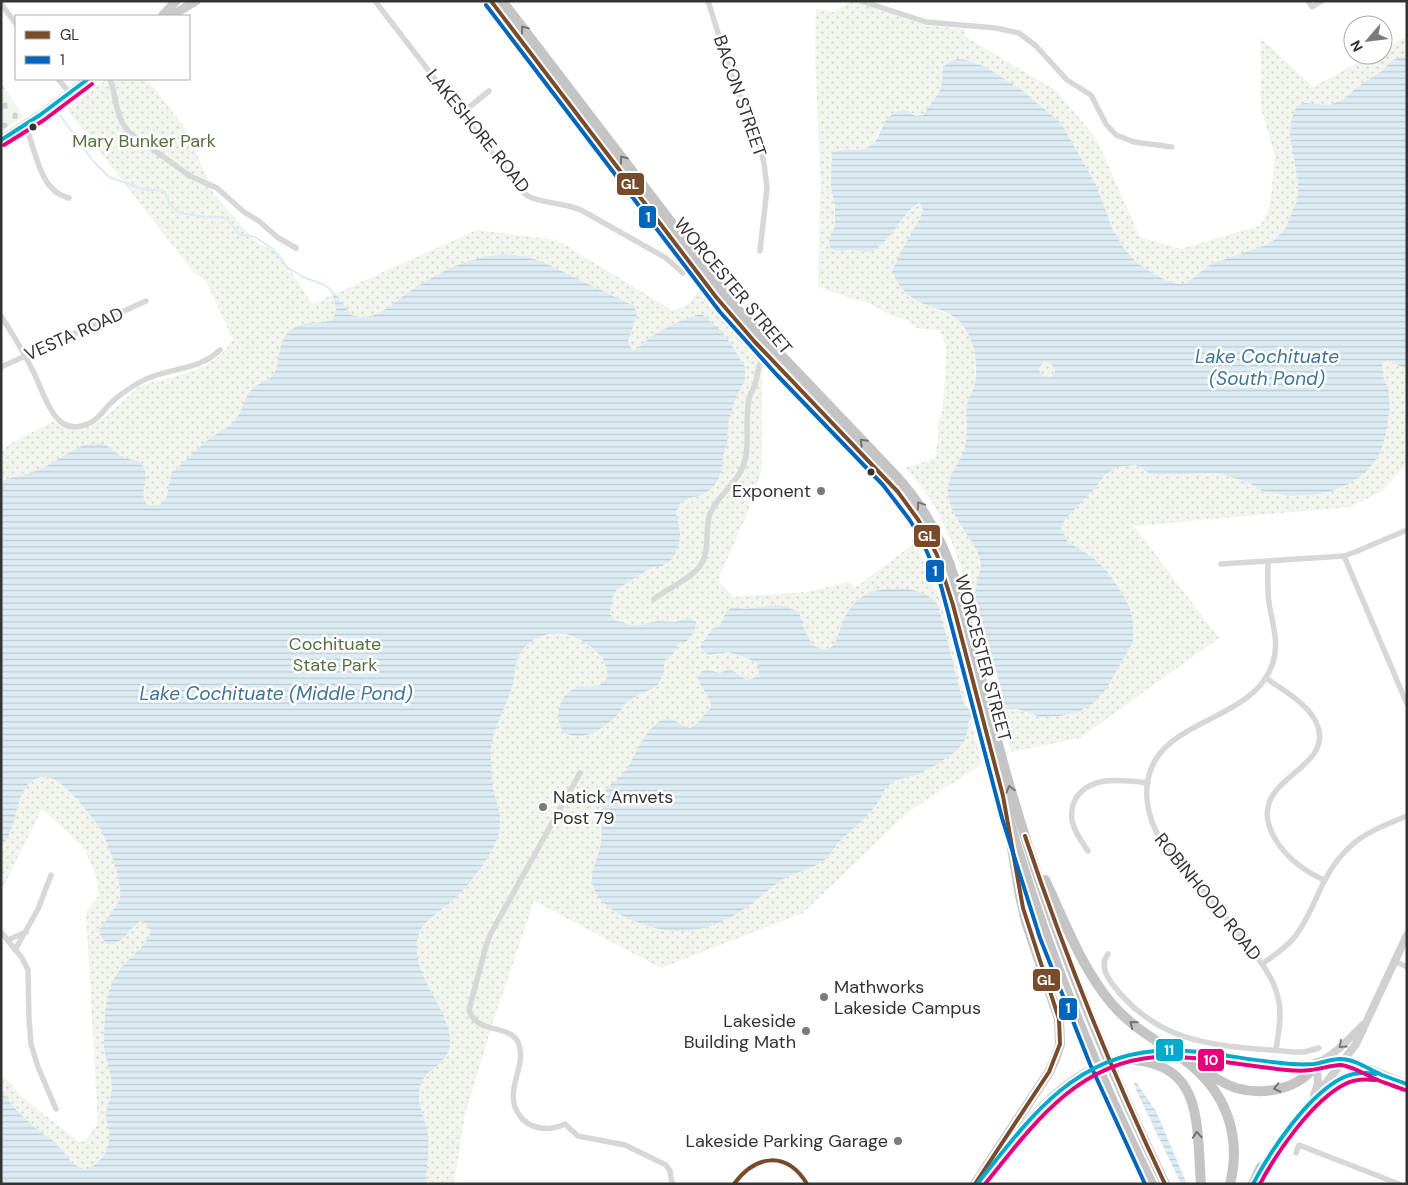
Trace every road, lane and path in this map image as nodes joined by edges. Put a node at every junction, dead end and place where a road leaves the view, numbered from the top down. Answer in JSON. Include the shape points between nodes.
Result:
{"nodes":[{"id":1,"x":176,"y":1,"type":"edge"},
{"id":2,"x":196,"y":1,"type":"edge"},
{"id":3,"x":375,"y":1,"type":"edge"},
{"id":4,"x":490,"y":1,"type":"edge"},
{"id":5,"x":502,"y":1,"type":"edge"},
{"id":6,"x":708,"y":1,"type":"edge"},
{"id":7,"x":861,"y":1,"type":"edge"},
{"id":8,"x":1308,"y":1,"type":"edge"},
{"id":9,"x":1322,"y":1,"type":"edge"},
{"id":10,"x":1,"y":4,"type":"edge"},
{"id":11,"x":163,"y":15,"type":"edge"},
{"id":12,"x":173,"y":15,"type":"edge"},
{"id":13,"x":15,"y":23,"type":"edge"},
{"id":14,"x":59,"y":80,"type":"edge"},
{"id":15,"x":87,"y":80,"type":"edge"},
{"id":16,"x":110,"y":80,"type":"edge"},
{"id":17,"x":489,"y":92,"type":"dead end"},
{"id":18,"x":70,"y":93,"type":"junction"},
{"id":19,"x":462,"y":113,"type":"junction"},
{"id":20,"x":25,"y":125,"type":"junction"},
{"id":21,"x":1,"y":140,"type":"edge"},
{"id":22,"x":1172,"y":147,"type":"dead end"},
{"id":23,"x":69,"y":198,"type":"dead end"},
{"id":24,"x":296,"y":248,"type":"dead end"},
{"id":25,"x":760,"y":251,"type":"dead end"},
{"id":26,"x":682,"y":273,"type":"dead end"},
{"id":27,"x":146,"y":301,"type":"dead end"},
{"id":28,"x":1,"y":316,"type":"edge"},
{"id":29,"x":220,"y":350,"type":"dead end"},
{"id":30,"x":766,"y":354,"type":"junction"},
{"id":31,"x":25,"y":356,"type":"junction"},
{"id":32,"x":1,"y":366,"type":"edge"},
{"id":33,"x":1407,"y":530,"type":"edge"},
{"id":34,"x":1344,"y":556,"type":"junction"},
{"id":35,"x":1268,"y":562,"type":"junction"},
{"id":36,"x":1221,"y":564,"type":"dead end"},
{"id":37,"x":654,"y":600,"type":"dead end"},
{"id":38,"x":1266,"y":678,"type":"junction"},
{"id":39,"x":982,"y":700,"type":"junction"},
{"id":40,"x":1407,"y":704,"type":"edge"},
{"id":41,"x":986,"y":717,"type":"junction"},
{"id":42,"x":580,"y":773,"type":"dead end"},
{"id":43,"x":1148,"y":782,"type":"junction"},
{"id":44,"x":1003,"y":796,"type":"junction"},
{"id":45,"x":1407,"y":816,"type":"edge"},
{"id":46,"x":1025,"y":836,"type":"junction"},
{"id":47,"x":1088,"y":851,"type":"dead end"},
{"id":48,"x":51,"y":875,"type":"dead end"},
{"id":49,"x":1324,"y":880,"type":"junction"},
{"id":50,"x":1,"y":932,"type":"edge"},
{"id":51,"x":26,"y":932,"type":"junction"},
{"id":52,"x":1407,"y":935,"type":"edge"},
{"id":53,"x":8,"y":940,"type":"junction"},
{"id":54,"x":15,"y":950,"type":"junction"},
{"id":55,"x":1108,"y":954,"type":"dead end"},
{"id":56,"x":1395,"y":961,"type":"junction"},
{"id":57,"x":1262,"y":964,"type":"junction"},
{"id":58,"x":1407,"y":967,"type":"edge"},
{"id":59,"x":1364,"y":1024,"type":"junction"},
{"id":60,"x":1319,"y":1048,"type":"dead end"},
{"id":61,"x":1276,"y":1050,"type":"junction"},
{"id":62,"x":1188,"y":1058,"type":"junction"},
{"id":63,"x":1118,"y":1059,"type":"junction"},
{"id":64,"x":1344,"y":1060,"type":"junction"},
{"id":65,"x":1317,"y":1063,"type":"junction"},
{"id":66,"x":1381,"y":1075,"type":"junction"},
{"id":67,"x":1407,"y":1084,"type":"edge"},
{"id":68,"x":1312,"y":1102,"type":"junction"},
{"id":69,"x":56,"y":1109,"type":"dead end"},
{"id":70,"x":1296,"y":1153,"type":"dead end"},
{"id":71,"x":1261,"y":1167,"type":"junction"},
{"id":72,"x":672,"y":1184,"type":"edge"},
{"id":73,"x":976,"y":1184,"type":"edge"},
{"id":74,"x":1152,"y":1184,"type":"edge"},
{"id":75,"x":1165,"y":1184,"type":"edge"},
{"id":76,"x":1201,"y":1184,"type":"edge"},
{"id":77,"x":1230,"y":1184,"type":"edge"},
{"id":78,"x":1248,"y":1184,"type":"edge"},
{"id":79,"x":1253,"y":1184,"type":"edge"},
{"id":80,"x":1399,"y":1184,"type":"edge"}],
"edges":[{"from":1,"to":11,"type":"main road"},
{"from":2,"to":12,"type":"main road"},
{"from":3,"to":19,"type":"street","name":"LAKESHORE ROAD"},
{"from":4,"to":30,"type":"highway","name":"WORCESTER STREET","via":[[701,278]]},
{"from":39,"to":5,"type":"highway","name":"WORCESTER STREET","one_way":true,"via":[[952,570],[919,504],[739,311]]},
{"from":6,"to":25,"type":"street","name":"BACON STREET","via":[[763,159],[767,188]]},
{"from":7,"to":22,"type":"street","via":[[926,22],[1018,33],[1036,46],[1067,80],[1091,95],[1106,124],[1116,135],[1134,142]]},
{"from":8,"to":9,"type":"street","via":[[1312,8]]},
{"from":10,"to":13,"type":"street"},
{"from":14,"to":18,"type":"street"},
{"from":15,"to":18,"type":"main road"},
{"from":16,"to":24,"type":"street","via":[[119,118],[130,133],[190,176],[217,188],[244,212]]},
{"from":17,"to":19,"type":"street"},
{"from":18,"to":20,"type":"main road"},
{"from":19,"to":26,"type":"street","name":"LAKESHORE ROAD","via":[[526,194],[581,210],[666,258]]},
{"from":20,"to":21,"type":"main road"},
{"from":20,"to":23,"type":"street","via":[[44,176],[55,191]]},
{"from":27,"to":31,"type":"street","name":"VESTA ROAD"},
{"from":28,"to":31,"type":"street"},
{"from":29,"to":31,"type":"street","via":[[197,365],[161,373],[143,381],[114,399],[96,420],[84,426],[68,426],[59,421]]},
{"from":30,"to":37,"type":"street","via":[[759,365],[748,400],[747,447],[743,466],[738,478],[710,515],[702,563],[687,578]]},
{"from":30,"to":39,"type":"highway","name":"WORCESTER STREET","via":[[893,487],[919,521],[946,580]]},
{"from":31,"to":32,"type":"street","name":"VESTA ROAD"},
{"from":33,"to":34,"type":"street"},
{"from":34,"to":35,"type":"street"},
{"from":34,"to":40,"type":"street"},
{"from":35,"to":36,"type":"street"},
{"from":35,"to":38,"type":"street","name":"ROBINHOOD ROAD","via":[[1268,594],[1276,644]]},
{"from":38,"to":43,"type":"street","name":"ROBINHOOD ROAD","via":[[1247,698],[1170,743],[1157,758]]},
{"from":38,"to":49,"type":"street","via":[[1311,713],[1320,736],[1313,756],[1272,795],[1268,809],[1269,824],[1275,839],[1292,860]]},
{"from":39,"to":41,"type":"highway","name":"WORCESTER STREET"},
{"from":41,"to":44,"type":"highway","name":"WORCESTER STREET"},
{"from":46,"to":41,"type":"highway","name":"WORCESTER STREET","one_way":true},
{"from":42,"to":72,"type":"street","via":[[490,935],[469,1010],[479,1024],[513,1035],[517,1040],[520,1057],[513,1102],[526,1123],[548,1129],[565,1124],[578,1136],[624,1145],[666,1164]]},
{"from":43,"to":47,"type":"street","via":[[1103,782],[1083,790],[1075,801],[1072,814],[1074,828]]},
{"from":43,"to":57,"type":"street","name":"ROBINHOOD ROAD","via":[[1150,818],[1160,842]]},
{"from":44,"to":73,"type":"highway","via":[[1023,908],[1057,1011],[1061,1037],[1049,1072]]},
{"from":44,"to":74,"type":"highway","name":"WORCESTER STREET","via":[[1027,878],[1066,987]]},
{"from":45,"to":49,"type":"street","via":[[1357,840],[1338,858]]},
{"from":62,"to":46,"type":"highway","one_way":true,"via":[[1134,1026],[1107,998],[1074,942]]},
{"from":46,"to":75,"type":"highway","name":"WORCESTER STREET","via":[[1094,1026]]},
{"from":48,"to":51,"type":"street"},
{"from":49,"to":57,"type":"street","via":[[1299,932]]},
{"from":50,"to":53,"type":"street"},
{"from":51,"to":53,"type":"street"},
{"from":51,"to":54,"type":"street"},
{"from":52,"to":56,"type":"main road"},
{"from":53,"to":54,"type":"street"},
{"from":54,"to":69,"type":"street","via":[[28,970],[34,1055]]},
{"from":55,"to":61,"type":"street","via":[[1104,964],[1111,982],[1135,1007],[1164,1029],[1202,1042]]},
{"from":56,"to":58,"type":"street"},
{"from":56,"to":59,"type":"main road"},
{"from":57,"to":61,"type":"street","name":"ROBINHOOD ROAD","via":[[1280,1004]]},
{"from":59,"to":64,"type":"main road","via":[[1358,1040]]},
{"from":59,"to":65,"type":"main road","one_way":true,"via":[[1344,1044]]},
{"from":60,"to":61,"type":"street","via":[[1300,1052]]},
{"from":62,"to":63,"type":"main road","bridge":true,"via":[[1158,1051]]},
{"from":62,"to":65,"type":"main road"},
{"from":65,"to":62,"type":"highway","one_way":true,"via":[[1310,1073],[1294,1083],[1256,1091],[1232,1086]]},
{"from":62,"to":77,"type":"highway","via":[[1211,1085],[1229,1118],[1235,1154]]},
{"from":63,"to":73,"type":"main road","bridge":true,"via":[[1068,1082],[1043,1104]]},
{"from":76,"to":63,"type":"highway","one_way":true,"via":[[1196,1112],[1185,1086],[1159,1065]]},
{"from":64,"to":65,"type":"main road"},
{"from":64,"to":66,"type":"main road"},
{"from":64,"to":68,"type":"main road"},
{"from":65,"to":68,"type":"main road","via":[[1317,1087]]},
{"from":66,"to":67,"type":"main road"},
{"from":66,"to":68,"type":"main road","via":[[1344,1077]]},
{"from":68,"to":71,"type":"main road"},
{"from":70,"to":80,"type":"street","via":[[1299,1144]]},
{"from":71,"to":78,"type":"main road"},
{"from":71,"to":79,"type":"highway"}]}
